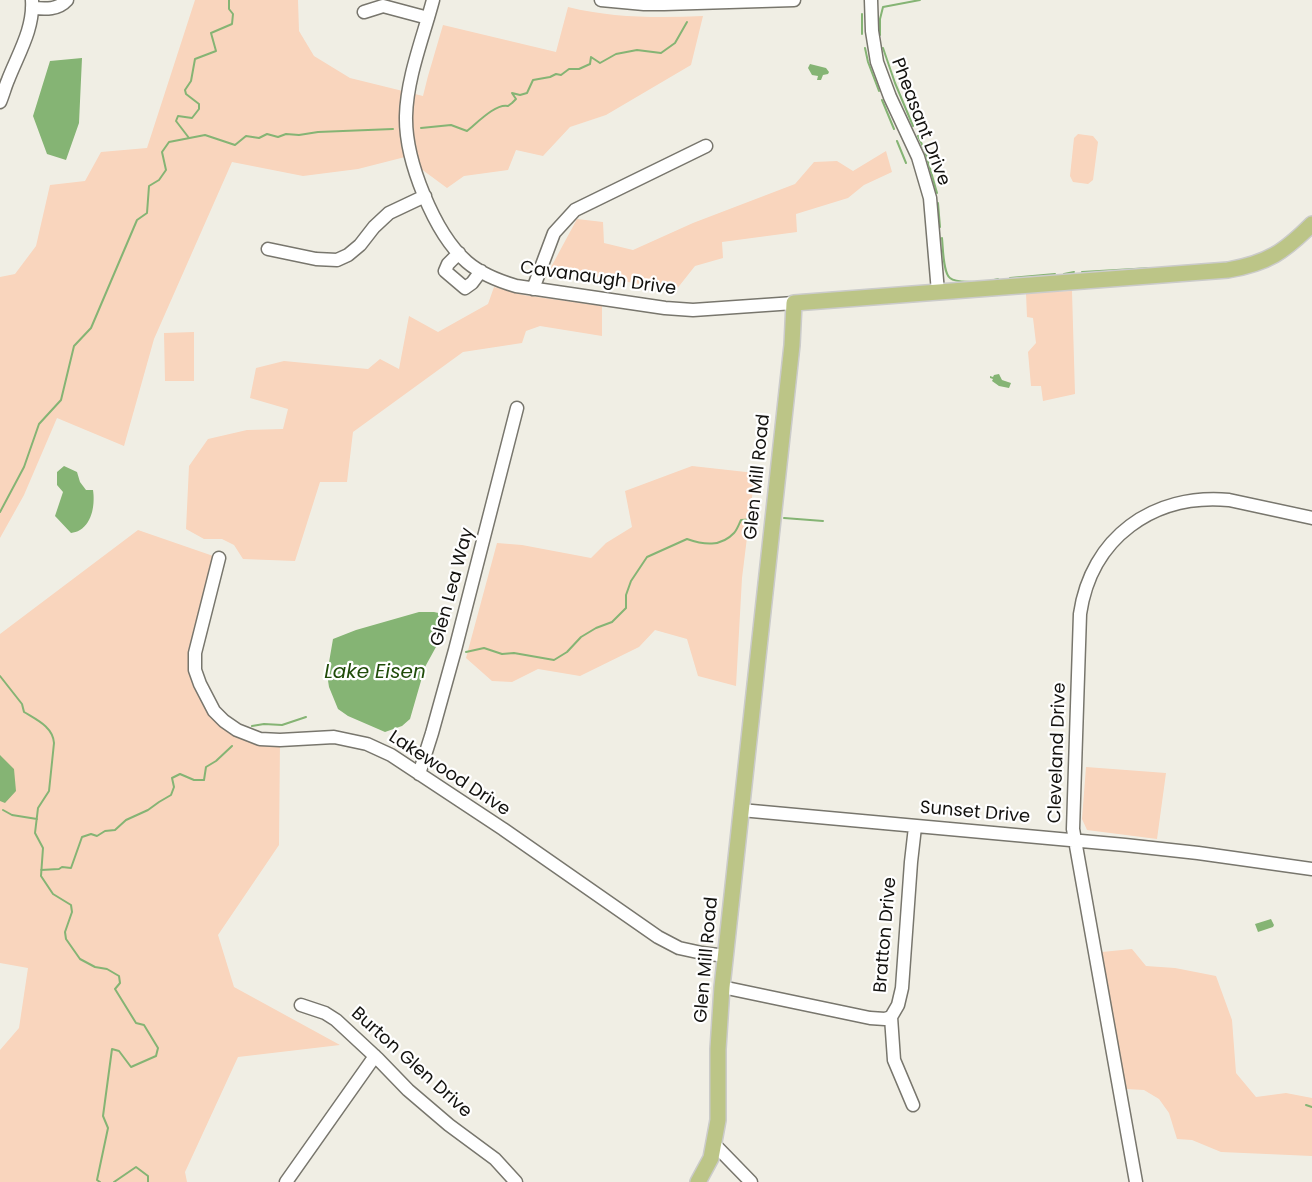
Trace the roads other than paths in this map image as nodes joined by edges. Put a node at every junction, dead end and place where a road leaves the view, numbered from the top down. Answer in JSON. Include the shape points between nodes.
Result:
{"nodes":[{"id":1,"x":67,"y":0,"type":"edge"},
{"id":2,"x":433,"y":0,"type":"edge"},
{"id":3,"x":601,"y":0,"type":"edge"},
{"id":4,"x":794,"y":0,"type":"edge"},
{"id":5,"x":871,"y":0,"type":"edge"},
{"id":6,"x":32,"y":4,"type":"edge"},
{"id":7,"x":364,"y":12,"type":"dead end"},
{"id":8,"x":428,"y":18,"type":"junction"},
{"id":9,"x":0,"y":102,"type":"edge"},
{"id":10,"x":706,"y":146,"type":"dead end"},
{"id":11,"x":425,"y":196,"type":"junction"},
{"id":12,"x":1312,"y":224,"type":"edge"},
{"id":13,"x":268,"y":249,"type":"dead end"},
{"id":14,"x":459,"y":253,"type":"junction"},
{"id":15,"x":481,"y":271,"type":"junction"},
{"id":16,"x":533,"y":289,"type":"junction"},
{"id":17,"x":938,"y":292,"type":"junction"},
{"id":18,"x":794,"y":303,"type":"junction"},
{"id":19,"x":517,"y":408,"type":"dead end"},
{"id":20,"x":1312,"y":518,"type":"edge"},
{"id":21,"x":219,"y":558,"type":"dead end"},
{"id":22,"x":419,"y":774,"type":"junction"},
{"id":23,"x":741,"y":810,"type":"junction"},
{"id":24,"x":915,"y":826,"type":"junction"},
{"id":25,"x":1075,"y":840,"type":"junction"},
{"id":26,"x":1312,"y":869,"type":"edge"},
{"id":27,"x":726,"y":956,"type":"junction"},
{"id":28,"x":722,"y":987,"type":"junction"},
{"id":29,"x":302,"y":1005,"type":"dead end"},
{"id":30,"x":891,"y":1017,"type":"junction"},
{"id":31,"x":375,"y":1056,"type":"junction"},
{"id":32,"x":913,"y":1105,"type":"dead end"},
{"id":33,"x":714,"y":1144,"type":"junction"},
{"id":34,"x":286,"y":1182,"type":"edge"},
{"id":35,"x":516,"y":1182,"type":"edge"},
{"id":36,"x":698,"y":1182,"type":"edge"},
{"id":37,"x":751,"y":1182,"type":"edge"},
{"id":38,"x":1136,"y":1182,"type":"edge"}],
"edges":[{"from":1,"to":6,"type":"street","via":[[57,8]]},
{"from":2,"to":8,"type":"street","name":"Cavanaugh Drive"},
{"from":3,"to":4,"type":"street","via":[[664,4]]},
{"from":5,"to":17,"type":"street","name":"Pheasant Drive","via":[[877,62],[918,158],[930,198]]},
{"from":6,"to":9,"type":"street","via":[[30,27]]},
{"from":7,"to":8,"type":"street","via":[[383,6]]},
{"from":8,"to":11,"type":"street","name":"Cavanaugh Drive","via":[[414,66],[406,116],[408,143]]},
{"from":10,"to":16,"type":"street","via":[[576,210],[554,232]]},
{"from":11,"to":13,"type":"street","via":[[389,213],[360,245],[337,260]]},
{"from":11,"to":14,"type":"street","name":"Cavanaugh Drive","via":[[437,222]]},
{"from":12,"to":17,"type":"main road","via":[[1280,253],[1238,268]]},
{"from":14,"to":15,"type":"street","name":"Cavanaugh Drive"},
{"from":14,"to":15,"type":"street","via":[[445,271],[465,288]]},
{"from":15,"to":16,"type":"street","name":"Cavanaugh Drive"},
{"from":16,"to":18,"type":"street","name":"Cavanaugh Drive","via":[[693,310]]},
{"from":17,"to":18,"type":"main road"},
{"from":18,"to":23,"type":"main road","name":"Glen Mill Road"},
{"from":19,"to":22,"type":"street","name":"Glen Lea Way"},
{"from":20,"to":25,"type":"street","name":"Cleveland Drive","via":[[1229,500],[1179,502],[1138,520],[1099,560],[1080,614]]},
{"from":21,"to":22,"type":"street","name":"Lakewood Drive","via":[[195,653],[195,670],[214,711],[237,729],[260,739],[334,737],[367,744],[391,754]]},
{"from":22,"to":27,"type":"street","name":"Lakewood Drive","via":[[658,937],[679,948]]},
{"from":23,"to":24,"type":"street","name":"Sunset Drive"},
{"from":23,"to":27,"type":"main road","name":"Glen Mill Road"},
{"from":24,"to":25,"type":"street","name":"Sunset Drive"},
{"from":24,"to":30,"type":"street","name":"Bratton Drive","via":[[902,988]]},
{"from":25,"to":26,"type":"street","name":"Sunset Drive"},
{"from":25,"to":38,"type":"street","name":"Cleveland Drive"},
{"from":27,"to":28,"type":"main road","name":"Glen Mill Road"},
{"from":28,"to":30,"type":"street","name":"Bratton Drive","via":[[870,1018]]},
{"from":28,"to":33,"type":"main road","name":"Glen Mill Road"},
{"from":29,"to":31,"type":"street","name":"Burton Glen Drive","via":[[336,1020]]},
{"from":30,"to":32,"type":"street","via":[[894,1060]]},
{"from":31,"to":34,"type":"street"},
{"from":31,"to":35,"type":"street","name":"Burton Glen Drive","via":[[408,1090],[495,1159]]},
{"from":33,"to":36,"type":"main road","name":"Glen Mill Road"},
{"from":33,"to":37,"type":"street"}]}
